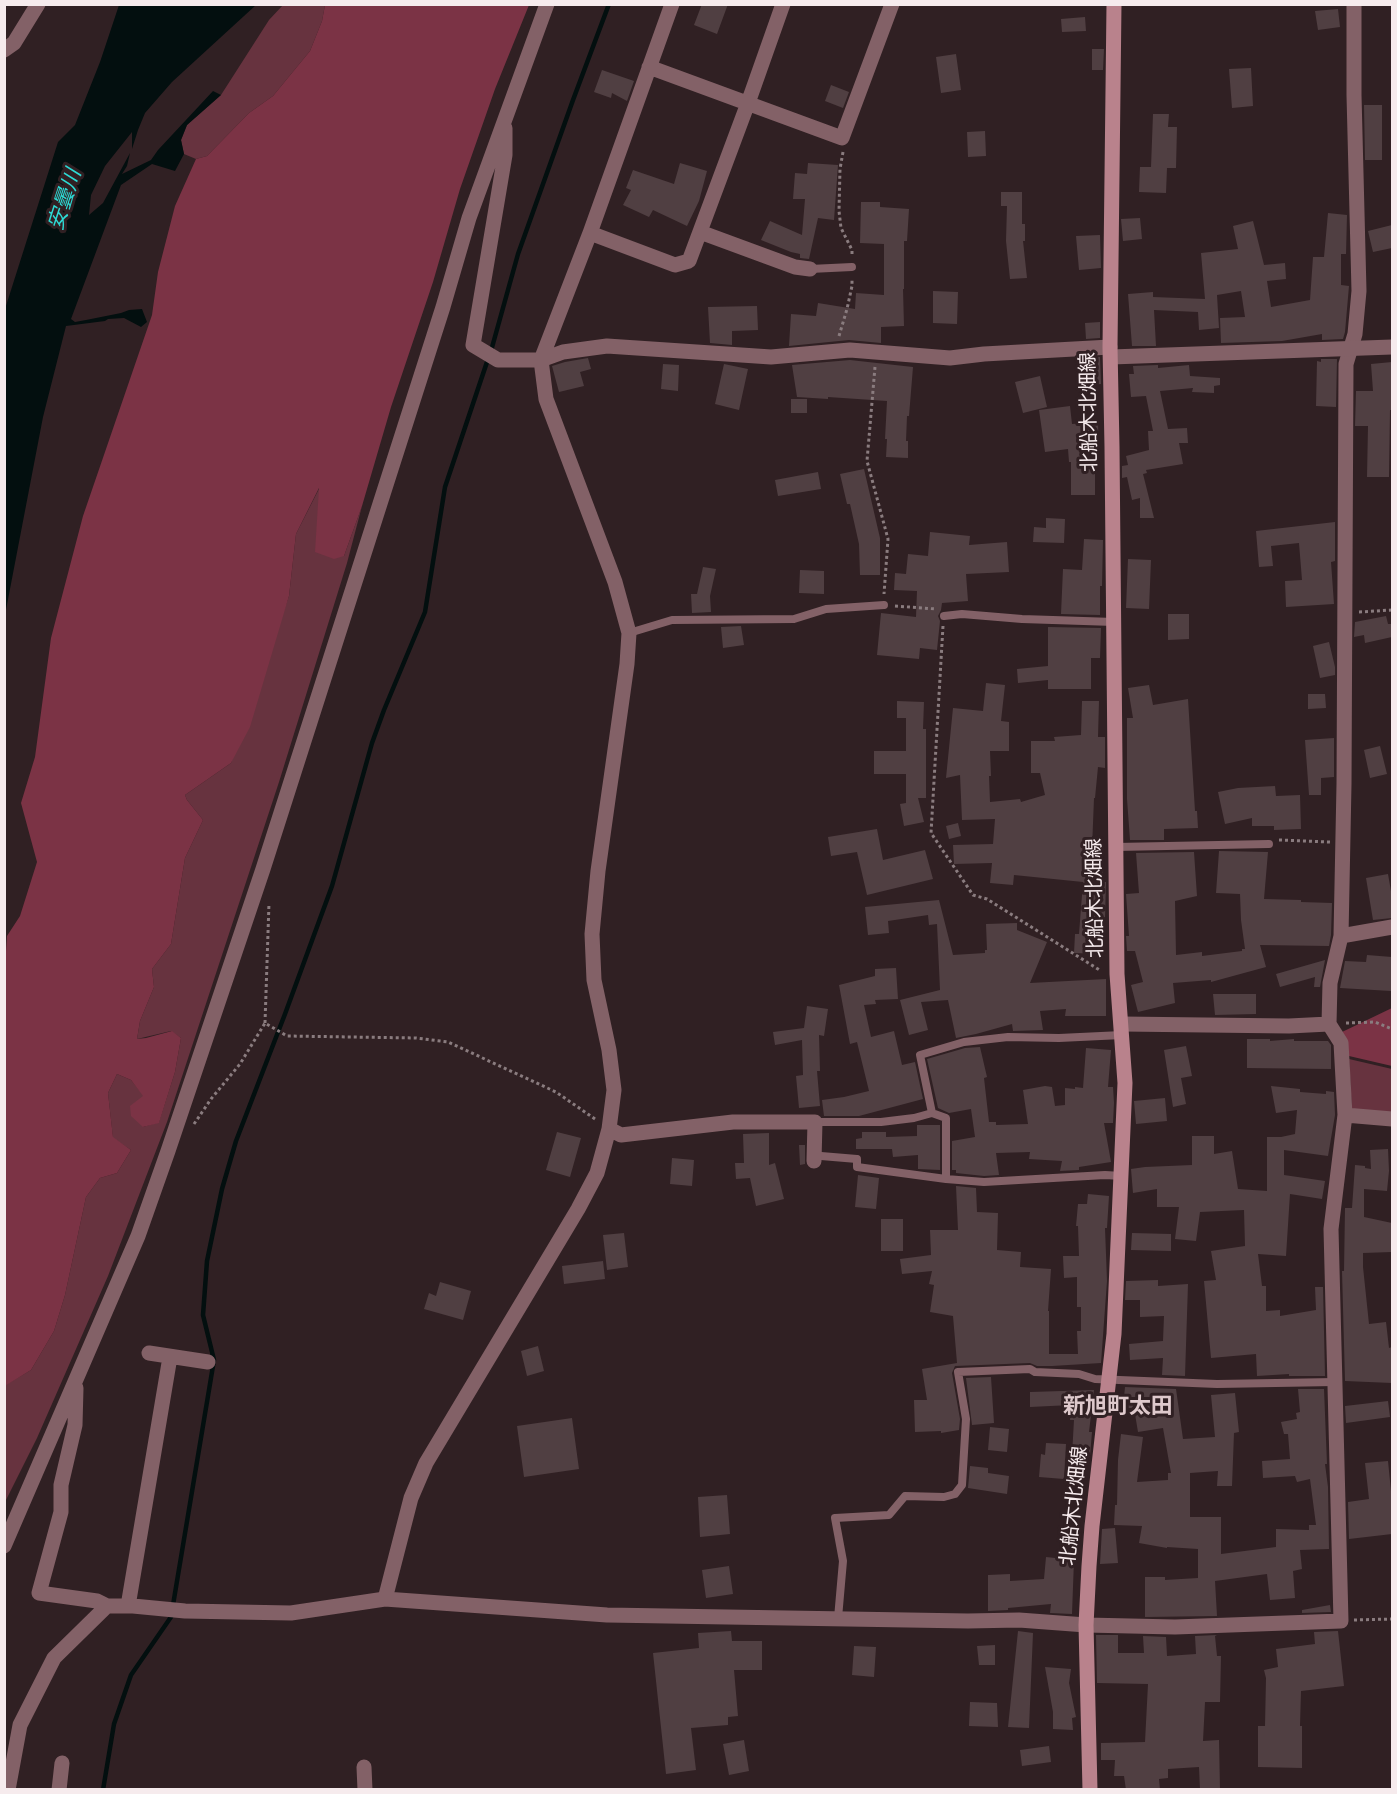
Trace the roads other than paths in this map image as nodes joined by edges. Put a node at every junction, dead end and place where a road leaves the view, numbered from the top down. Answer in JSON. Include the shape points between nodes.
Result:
{"nodes":[{"id":1,"x":38,"y":4,"type":"edge"},
{"id":2,"x":547,"y":4,"type":"edge"},
{"id":3,"x":672,"y":4,"type":"edge"},
{"id":4,"x":783,"y":4,"type":"edge"},
{"id":5,"x":892,"y":4,"type":"edge"},
{"id":6,"x":1114,"y":4,"type":"edge"},
{"id":7,"x":1354,"y":4,"type":"edge"},
{"id":8,"x":4,"y":50,"type":"edge"},
{"id":9,"x":649,"y":67,"type":"junction"},
{"id":10,"x":748,"y":103,"type":"junction"},
{"id":11,"x":505,"y":118,"type":"junction"},
{"id":12,"x":700,"y":232,"type":"junction"},
{"id":13,"x":590,"y":233,"type":"junction"},
{"id":14,"x":852,"y":267,"type":"road end"},
{"id":15,"x":810,"y":269,"type":"joint"},
{"id":16,"x":1392,"y":347,"type":"edge"},
{"id":17,"x":1352,"y":348,"type":"junction"},
{"id":18,"x":1110,"y":352,"type":"junction"},
{"id":19,"x":541,"y":360,"type":"junction"},
{"id":20,"x":884,"y":604,"type":"road end"},
{"id":21,"x":944,"y":616,"type":"road end"},
{"id":22,"x":1114,"y":622,"type":"junction"},
{"id":23,"x":629,"y":633,"type":"junction"},
{"id":24,"x":1269,"y":844,"type":"road end"},
{"id":25,"x":1116,"y":847,"type":"junction"},
{"id":26,"x":1392,"y":927,"type":"edge"},
{"id":27,"x":1341,"y":936,"type":"junction"},
{"id":28,"x":1329,"y":1024,"type":"junction"},
{"id":29,"x":1122,"y":1029,"type":"junction"},
{"id":30,"x":932,"y":1113,"type":"junction"},
{"id":31,"x":1345,"y":1115,"type":"junction"},
{"id":32,"x":1392,"y":1119,"type":"edge"},
{"id":33,"x":815,"y":1122,"type":"junction"},
{"id":34,"x":609,"y":1129,"type":"junction"},
{"id":35,"x":818,"y":1159,"type":"joint"},
{"id":36,"x":1122,"y":1176,"type":"junction"},
{"id":37,"x":946,"y":1179,"type":"junction"},
{"id":38,"x":149,"y":1353,"type":"dead end"},
{"id":39,"x":170,"y":1358,"type":"junction"},
{"id":40,"x":208,"y":1362,"type":"dead end"},
{"id":41,"x":1110,"y":1380,"type":"junction"},
{"id":42,"x":76,"y":1381,"type":"junction"},
{"id":43,"x":1335,"y":1382,"type":"junction"},
{"id":44,"x":4,"y":1546,"type":"edge"},
{"id":45,"x":385,"y":1599,"type":"junction"},
{"id":46,"x":107,"y":1606,"type":"junction"},
{"id":47,"x":128,"y":1606,"type":"junction"},
{"id":48,"x":838,"y":1618,"type":"junction"},
{"id":49,"x":1086,"y":1625,"type":"junction"},
{"id":50,"x":62,"y":1762,"type":"dead end"},
{"id":51,"x":364,"y":1767,"type":"dead end"},
{"id":52,"x":8,"y":1790,"type":"edge"},
{"id":53,"x":59,"y":1790,"type":"edge"},
{"id":54,"x":365,"y":1790,"type":"edge"},
{"id":55,"x":1090,"y":1790,"type":"edge"}],
"edges":[{"from":1,"to":8,"type":"street","via":[[14,43]]},
{"from":2,"to":11,"type":"street"},
{"from":3,"to":9,"type":"street"},
{"from":4,"to":10,"type":"street"},
{"from":5,"to":10,"type":"street","via":[[843,138]]},
{"from":6,"to":18,"type":"main road","name":"北船木北畑線"},
{"from":7,"to":17,"type":"street","via":[[1359,291]]},
{"from":9,"to":10,"type":"street"},
{"from":9,"to":13,"type":"street"},
{"from":10,"to":12,"type":"street"},
{"from":11,"to":19,"type":"street","via":[[505,155],[473,345],[498,360]]},
{"from":11,"to":42,"type":"street","via":[[469,218],[263,869],[172,1140],[138,1236]]},
{"from":12,"to":13,"type":"street","via":[[689,261],[675,266]]},
{"from":12,"to":15,"type":"street"},
{"from":13,"to":19,"type":"street"},
{"from":14,"to":15,"type":"lane"},
{"from":16,"to":17,"type":"street"},
{"from":17,"to":18,"type":"street"},
{"from":17,"to":27,"type":"street","via":[[1346,364]]},
{"from":18,"to":19,"type":"street","via":[[950,358],[850,350],[771,357],[607,346],[563,352]]},
{"from":18,"to":22,"type":"main road","name":"北船木北畑線"},
{"from":19,"to":23,"type":"street","via":[[546,399],[615,582]]},
{"from":20,"to":23,"type":"lane","via":[[826,609],[794,619],[672,620]]},
{"from":21,"to":22,"type":"lane"},
{"from":22,"to":25,"type":"main road","name":"北船木北畑線"},
{"from":23,"to":34,"type":"street","via":[[592,934],[594,980],[615,1090]]},
{"from":24,"to":25,"type":"lane"},
{"from":25,"to":29,"type":"main road","name":"北船木北畑線","via":[[1117,974]]},
{"from":26,"to":27,"type":"street"},
{"from":27,"to":28,"type":"street","via":[[1330,983]]},
{"from":28,"to":29,"type":"street"},
{"from":28,"to":31,"type":"street","via":[[1341,1043]]},
{"from":29,"to":30,"type":"lane","via":[[1059,1038],[1008,1037],[964,1042],[920,1054]]},
{"from":29,"to":36,"type":"main road","name":"北船木北畑線"},
{"from":30,"to":33,"type":"lane","via":[[881,1122]]},
{"from":30,"to":37,"type":"lane","via":[[946,1118]]},
{"from":31,"to":32,"type":"street"},
{"from":31,"to":43,"type":"street","via":[[1331,1229]]},
{"from":33,"to":34,"type":"street","via":[[733,1122],[621,1135]]},
{"from":33,"to":35,"type":"street"},
{"from":34,"to":45,"type":"street","via":[[597,1173],[578,1209],[426,1463],[411,1498]]},
{"from":35,"to":37,"type":"lane","via":[[857,1159],[857,1167]]},
{"from":36,"to":37,"type":"lane","via":[[984,1182]]},
{"from":36,"to":41,"type":"main road","name":"北船木北畑線"},
{"from":38,"to":39,"type":"street"},
{"from":39,"to":40,"type":"street"},
{"from":39,"to":47,"type":"street"},
{"from":41,"to":43,"type":"lane","via":[[1217,1384]]},
{"from":41,"to":48,"type":"lane","via":[[1030,1369],[958,1372],[966,1419],[962,1485],[954,1494],[944,1497],[905,1496],[889,1515],[835,1518],[843,1561]]},
{"from":41,"to":49,"type":"main road","name":"北船木北畑線","via":[[1092,1526]]},
{"from":42,"to":44,"type":"street"},
{"from":42,"to":46,"type":"street","via":[[75,1425],[61,1485],[62,1512],[39,1593],[97,1601]]},
{"from":43,"to":49,"type":"street","via":[[1341,1621],[1174,1627]]},
{"from":45,"to":47,"type":"street","via":[[291,1613]]},
{"from":45,"to":48,"type":"street","via":[[607,1615]]},
{"from":46,"to":47,"type":"street"},
{"from":46,"to":52,"type":"street","via":[[54,1658],[20,1725]]},
{"from":48,"to":49,"type":"street","via":[[1019,1620]]},
{"from":49,"to":55,"type":"main road","name":"北船木北畑線"},
{"from":50,"to":53,"type":"street"},
{"from":51,"to":54,"type":"street"}]}
